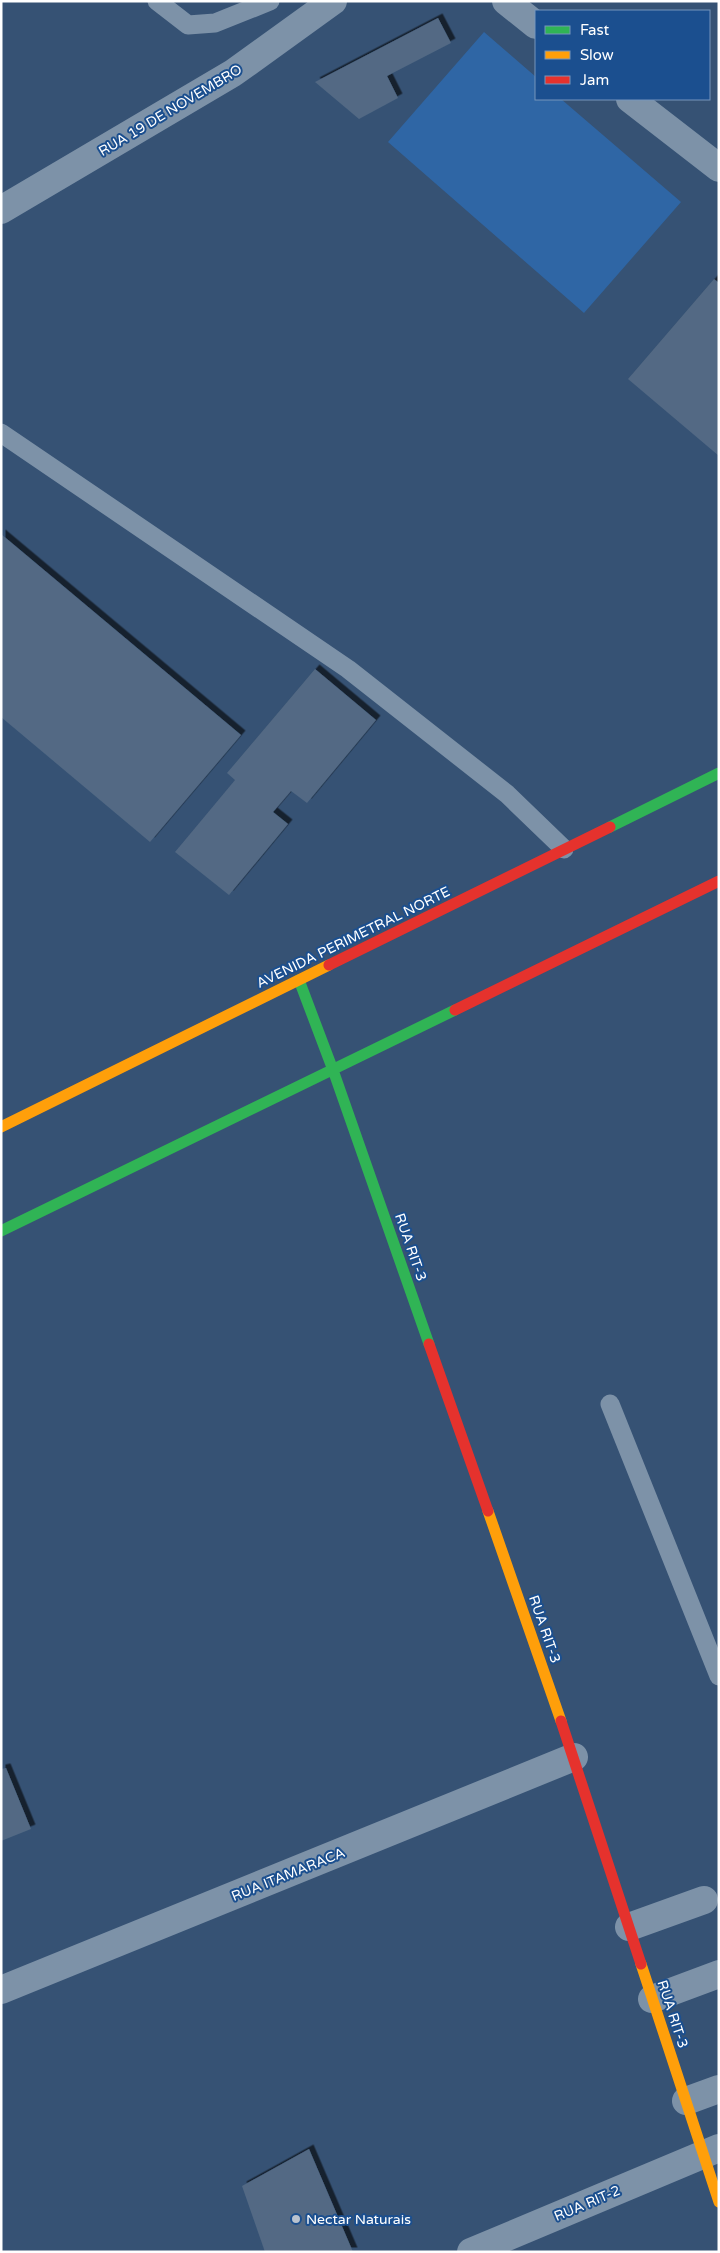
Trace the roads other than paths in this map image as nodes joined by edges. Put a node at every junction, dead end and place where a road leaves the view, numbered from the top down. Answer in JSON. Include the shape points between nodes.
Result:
{"nodes":[{"id":1,"x":157,"y":1,"type":"edge"},
{"id":2,"x":270,"y":1,"type":"edge"},
{"id":3,"x":333,"y":1,"type":"edge"},
{"id":4,"x":506,"y":1,"type":"edge"},
{"id":5,"x":535,"y":24,"type":"edge"},
{"id":6,"x":631,"y":100,"type":"edge"},
{"id":7,"x":719,"y":168,"type":"edge"},
{"id":8,"x":1,"y":210,"type":"edge"},
{"id":9,"x":1,"y":433,"type":"edge"},
{"id":10,"x":719,"y":773,"type":"edge"},
{"id":11,"x":564,"y":849,"type":"junction"},
{"id":12,"x":719,"y":881,"type":"edge"},
{"id":13,"x":299,"y":980,"type":"junction"},
{"id":14,"x":333,"y":1070,"type":"junction"},
{"id":15,"x":1,"y":1127,"type":"edge"},
{"id":16,"x":1,"y":1231,"type":"edge"},
{"id":17,"x":610,"y":1404,"type":"dead end"},
{"id":18,"x":713,"y":1646,"type":"edge"},
{"id":19,"x":719,"y":1676,"type":"edge"},
{"id":20,"x":574,"y":1757,"type":"junction"},
{"id":21,"x":712,"y":1897,"type":"edge"},
{"id":22,"x":629,"y":1927,"type":"junction"},
{"id":23,"x":719,"y":1974,"type":"edge"},
{"id":24,"x":1,"y":1990,"type":"edge"},
{"id":25,"x":652,"y":1999,"type":"junction"},
{"id":26,"x":719,"y":2089,"type":"edge"},
{"id":27,"x":686,"y":2101,"type":"junction"},
{"id":28,"x":711,"y":2151,"type":"edge"},
{"id":29,"x":719,"y":2202,"type":"edge"},
{"id":30,"x":471,"y":2252,"type":"edge"}],
"edges":[{"from":1,"to":2,"type":"lane","via":[[188,25],[215,23]]},
{"from":3,"to":8,"type":"street","name":"RUA 19 DE NOVEMBRO","via":[[233,73]]},
{"from":4,"to":5,"type":"street"},
{"from":6,"to":7,"type":"street"},
{"from":9,"to":11,"type":"lane","via":[[348,669],[507,794]]},
{"from":10,"to":11,"type":"main road","name":"AVENIDA PERIMETRAL NORTE"},
{"from":11,"to":13,"type":"main road","name":"AVENIDA PERIMETRAL NORTE"},
{"from":12,"to":14,"type":"main road"},
{"from":13,"to":14,"type":"main road","name":"RUA RIT-3"},
{"from":13,"to":15,"type":"main road","name":"AVENIDA PERIMETRAL NORTE"},
{"from":14,"to":16,"type":"main road"},
{"from":14,"to":20,"type":"main road","name":"RUA RIT-3"},
{"from":17,"to":18,"type":"lane"},
{"from":18,"to":19,"type":"lane"},
{"from":20,"to":22,"type":"main road","name":"RUA RIT-3"},
{"from":20,"to":24,"type":"street","name":"RUA ITAMARACA"},
{"from":21,"to":22,"type":"street"},
{"from":22,"to":25,"type":"main road","name":"RUA RIT-3"},
{"from":23,"to":25,"type":"street"},
{"from":25,"to":27,"type":"main road","name":"RUA RIT-3"},
{"from":26,"to":27,"type":"street"},
{"from":27,"to":28,"type":"main road","name":"RUA RIT-3"},
{"from":28,"to":29,"type":"main road","name":"RUA RIT-3"},
{"from":28,"to":30,"type":"street","name":"RUA RIT-2"}]}
